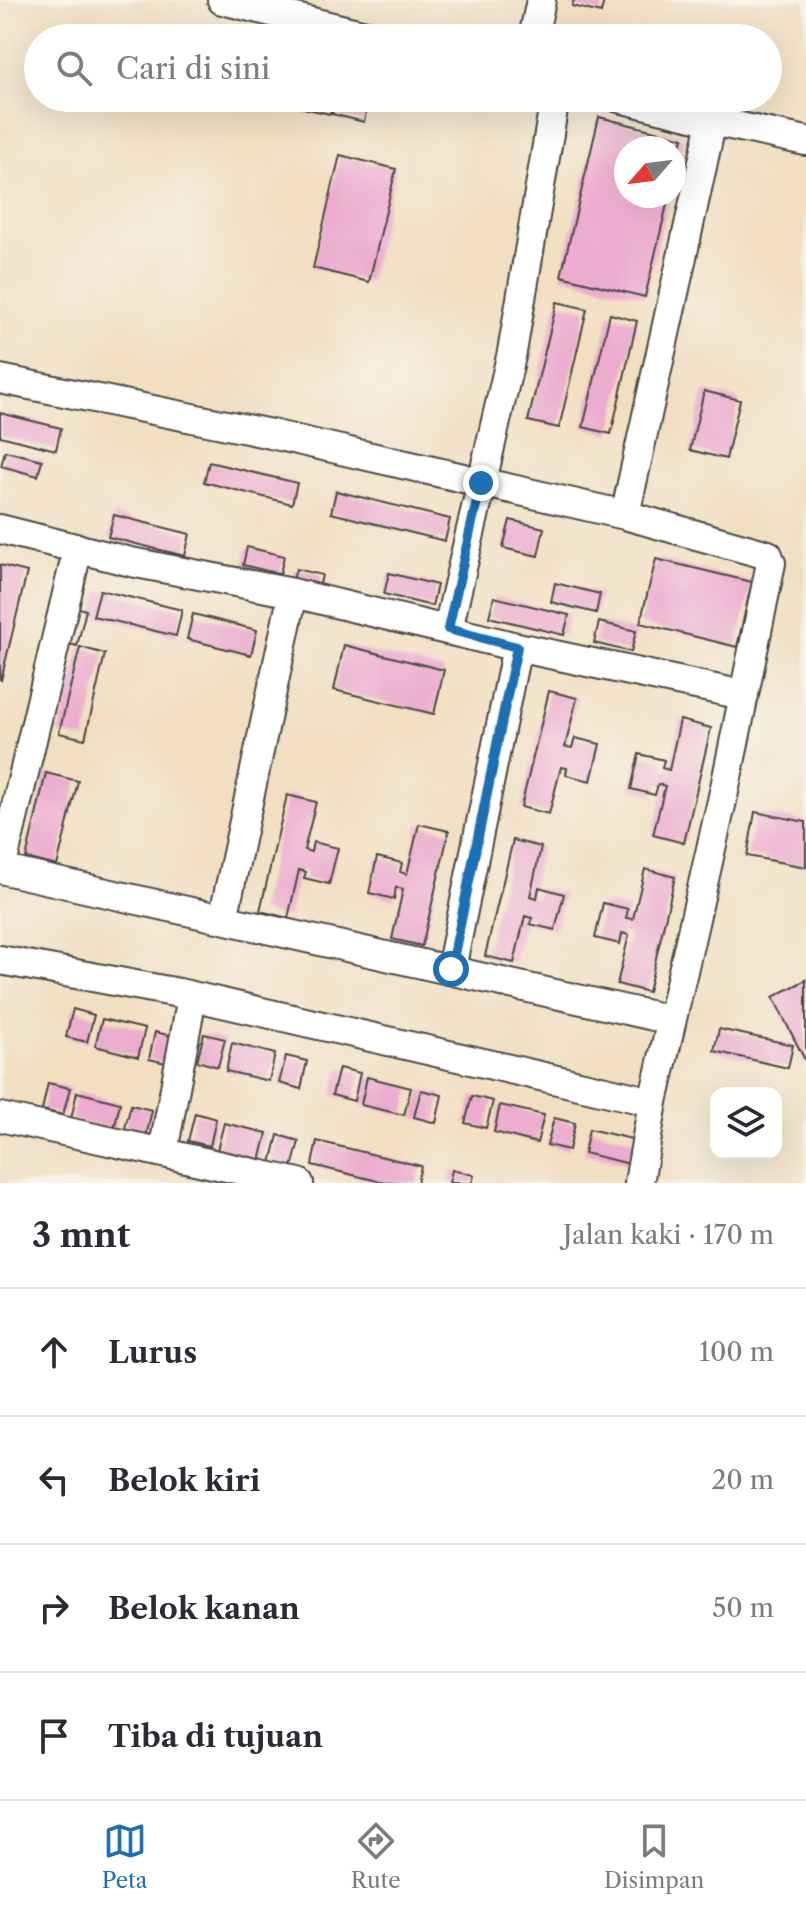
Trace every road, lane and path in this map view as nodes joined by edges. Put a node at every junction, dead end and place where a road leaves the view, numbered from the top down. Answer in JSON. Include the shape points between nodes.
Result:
{"nodes":[{"id":1,"x":222,"y":0,"type":"edge"},
{"id":2,"x":541,"y":0,"type":"edge"},
{"id":3,"x":321,"y":24,"type":"edge"},
{"id":4,"x":536,"y":24,"type":"edge"},
{"id":5,"x":553,"y":112,"type":"edge"},
{"id":6,"x":676,"y":112,"type":"edge"},
{"id":7,"x":712,"y":121,"type":"junction"},
{"id":8,"x":806,"y":141,"type":"edge"},
{"id":9,"x":0,"y":379,"type":"edge"},
{"id":10,"x":481,"y":483,"type":"junction"},
{"id":11,"x":625,"y":515,"type":"junction"},
{"id":12,"x":0,"y":529,"type":"edge"},
{"id":13,"x":78,"y":548,"type":"junction"},
{"id":14,"x":293,"y":593,"type":"junction"},
{"id":15,"x":448,"y":629,"type":"junction"},
{"id":16,"x":517,"y":647,"type":"junction"},
{"id":17,"x":743,"y":695,"type":"junction"},
{"id":18,"x":0,"y":869,"type":"edge"},
{"id":19,"x":223,"y":919,"type":"junction"},
{"id":20,"x":0,"y":960,"type":"edge"},
{"id":21,"x":451,"y":969,"type":"junction"},
{"id":22,"x":192,"y":997,"type":"junction"},
{"id":23,"x":671,"y":1020,"type":"junction"},
{"id":24,"x":653,"y":1102,"type":"junction"},
{"id":25,"x":0,"y":1117,"type":"edge"},
{"id":26,"x":163,"y":1152,"type":"junction"},
{"id":27,"x":299,"y":1183,"type":"edge"},
{"id":28,"x":639,"y":1183,"type":"edge"}],
"edges":[{"from":1,"to":3,"type":"lane"},
{"from":2,"to":4,"type":"lane"},
{"from":5,"to":10,"type":"lane","via":[[512,352]]},
{"from":6,"to":7,"type":"lane"},
{"from":7,"to":8,"type":"lane"},
{"from":7,"to":11,"type":"lane"},
{"from":9,"to":10,"type":"lane"},
{"from":10,"to":11,"type":"lane"},
{"from":10,"to":15,"type":"lane"},
{"from":11,"to":17,"type":"lane","via":[[768,555],[771,563]]},
{"from":12,"to":13,"type":"lane"},
{"from":13,"to":14,"type":"lane"},
{"from":13,"to":18,"type":"lane"},
{"from":14,"to":15,"type":"lane"},
{"from":14,"to":19,"type":"lane"},
{"from":15,"to":16,"type":"lane"},
{"from":16,"to":17,"type":"lane"},
{"from":16,"to":21,"type":"lane"},
{"from":17,"to":23,"type":"lane"},
{"from":18,"to":19,"type":"lane"},
{"from":19,"to":21,"type":"lane"},
{"from":20,"to":22,"type":"lane"},
{"from":21,"to":23,"type":"lane"},
{"from":22,"to":24,"type":"lane"},
{"from":22,"to":26,"type":"lane"},
{"from":23,"to":24,"type":"lane"},
{"from":24,"to":28,"type":"lane"},
{"from":25,"to":26,"type":"lane"},
{"from":26,"to":27,"type":"lane"}]}
